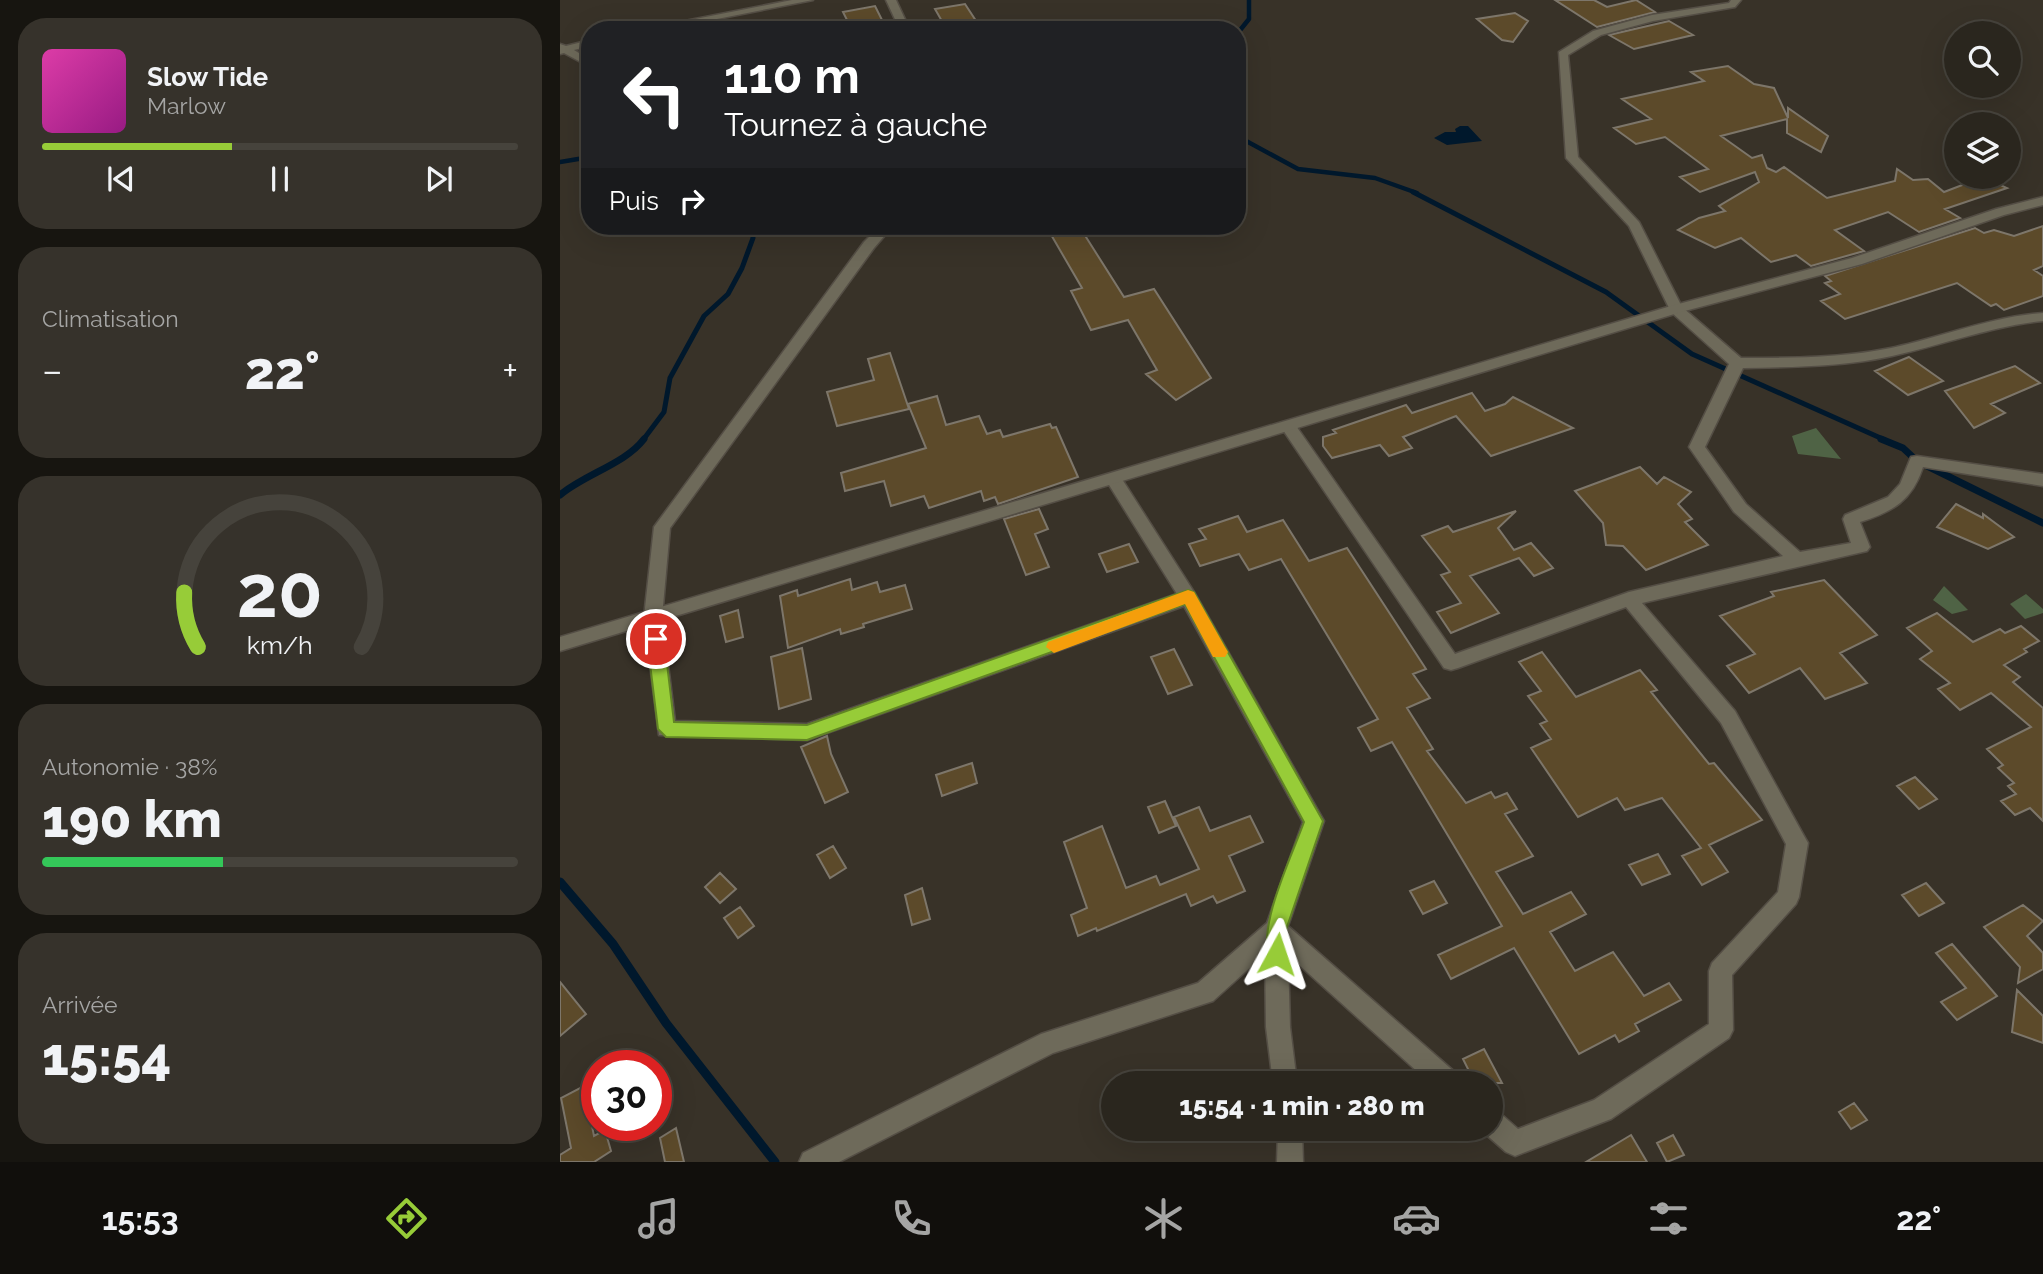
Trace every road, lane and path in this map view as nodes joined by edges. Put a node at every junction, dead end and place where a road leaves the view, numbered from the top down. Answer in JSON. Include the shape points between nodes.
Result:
{"nodes":[{"id":1,"x":808,"y":0,"type":"edge"},
{"id":2,"x":891,"y":0,"type":"edge"},
{"id":3,"x":1736,"y":0,"type":"edge"},
{"id":4,"x":693,"y":21,"type":"edge"},
{"id":5,"x":901,"y":21,"type":"edge"},
{"id":6,"x":581,"y":45,"type":"edge"},
{"id":7,"x":562,"y":49,"type":"edge"},
{"id":8,"x":581,"y":59,"type":"edge"},
{"id":9,"x":2043,"y":201,"type":"edge"},
{"id":10,"x":867,"y":235,"type":"edge"},
{"id":11,"x":878,"y":235,"type":"edge"},
{"id":12,"x":869,"y":245,"type":"junction"},
{"id":13,"x":1676,"y":309,"type":"junction"},
{"id":14,"x":2043,"y":317,"type":"edge"},
{"id":15,"x":1737,"y":363,"type":"junction"},
{"id":16,"x":1289,"y":427,"type":"junction"},
{"id":17,"x":1114,"y":480,"type":"junction"},
{"id":18,"x":2043,"y":480,"type":"edge"},
{"id":19,"x":1797,"y":559,"type":"junction"},
{"id":20,"x":1188,"y":597,"type":"junction"},
{"id":21,"x":1629,"y":599,"type":"junction"},
{"id":22,"x":653,"y":617,"type":"junction"},
{"id":23,"x":560,"y":644,"type":"edge"},
{"id":24,"x":1276,"y":930,"type":"junction"},
{"id":25,"x":1284,"y":1071,"type":"edge"},
{"id":26,"x":1435,"y":1071,"type":"edge"},
{"id":27,"x":1503,"y":1132,"type":"edge"},
{"id":28,"x":1290,"y":1141,"type":"edge"},
{"id":29,"x":812,"y":1162,"type":"edge"},
{"id":30,"x":1290,"y":1162,"type":"edge"}],
"edges":[{"from":1,"to":4,"type":"street"},
{"from":2,"to":5,"type":"street"},
{"from":3,"to":13,"type":"street","via":[[1732,5],[1652,18],[1597,33],[1563,54],[1572,158],[1635,225]]},
{"from":6,"to":7,"type":"street"},
{"from":7,"to":8,"type":"street"},
{"from":9,"to":13,"type":"street","via":[[1857,261]]},
{"from":10,"to":12,"type":"street"},
{"from":11,"to":12,"type":"street"},
{"from":12,"to":22,"type":"street","via":[[662,527]]},
{"from":13,"to":15,"type":"street"},
{"from":13,"to":16,"type":"street"},
{"from":14,"to":15,"type":"street","via":[[1820,364]]},
{"from":15,"to":19,"type":"street","via":[[1697,447],[1740,508]]},
{"from":16,"to":17,"type":"street"},
{"from":16,"to":21,"type":"street","via":[[1451,663]]},
{"from":17,"to":20,"type":"street"},
{"from":17,"to":22,"type":"street"},
{"from":18,"to":19,"type":"street","via":[[1917,461],[1895,504],[1851,519],[1861,547]]},
{"from":19,"to":21,"type":"street"},
{"from":20,"to":22,"type":"street","via":[[807,732],[666,729]]},
{"from":20,"to":24,"type":"street","via":[[1314,821]]},
{"from":21,"to":27,"type":"street","via":[[1728,717],[1797,843],[1788,897],[1720,971],[1721,1030],[1602,1110],[1515,1143]]},
{"from":22,"to":23,"type":"street"},
{"from":24,"to":25,"type":"street"},
{"from":24,"to":26,"type":"street"},
{"from":24,"to":29,"type":"street","via":[[1205,993],[1049,1042]]},
{"from":28,"to":30,"type":"street"}]}
